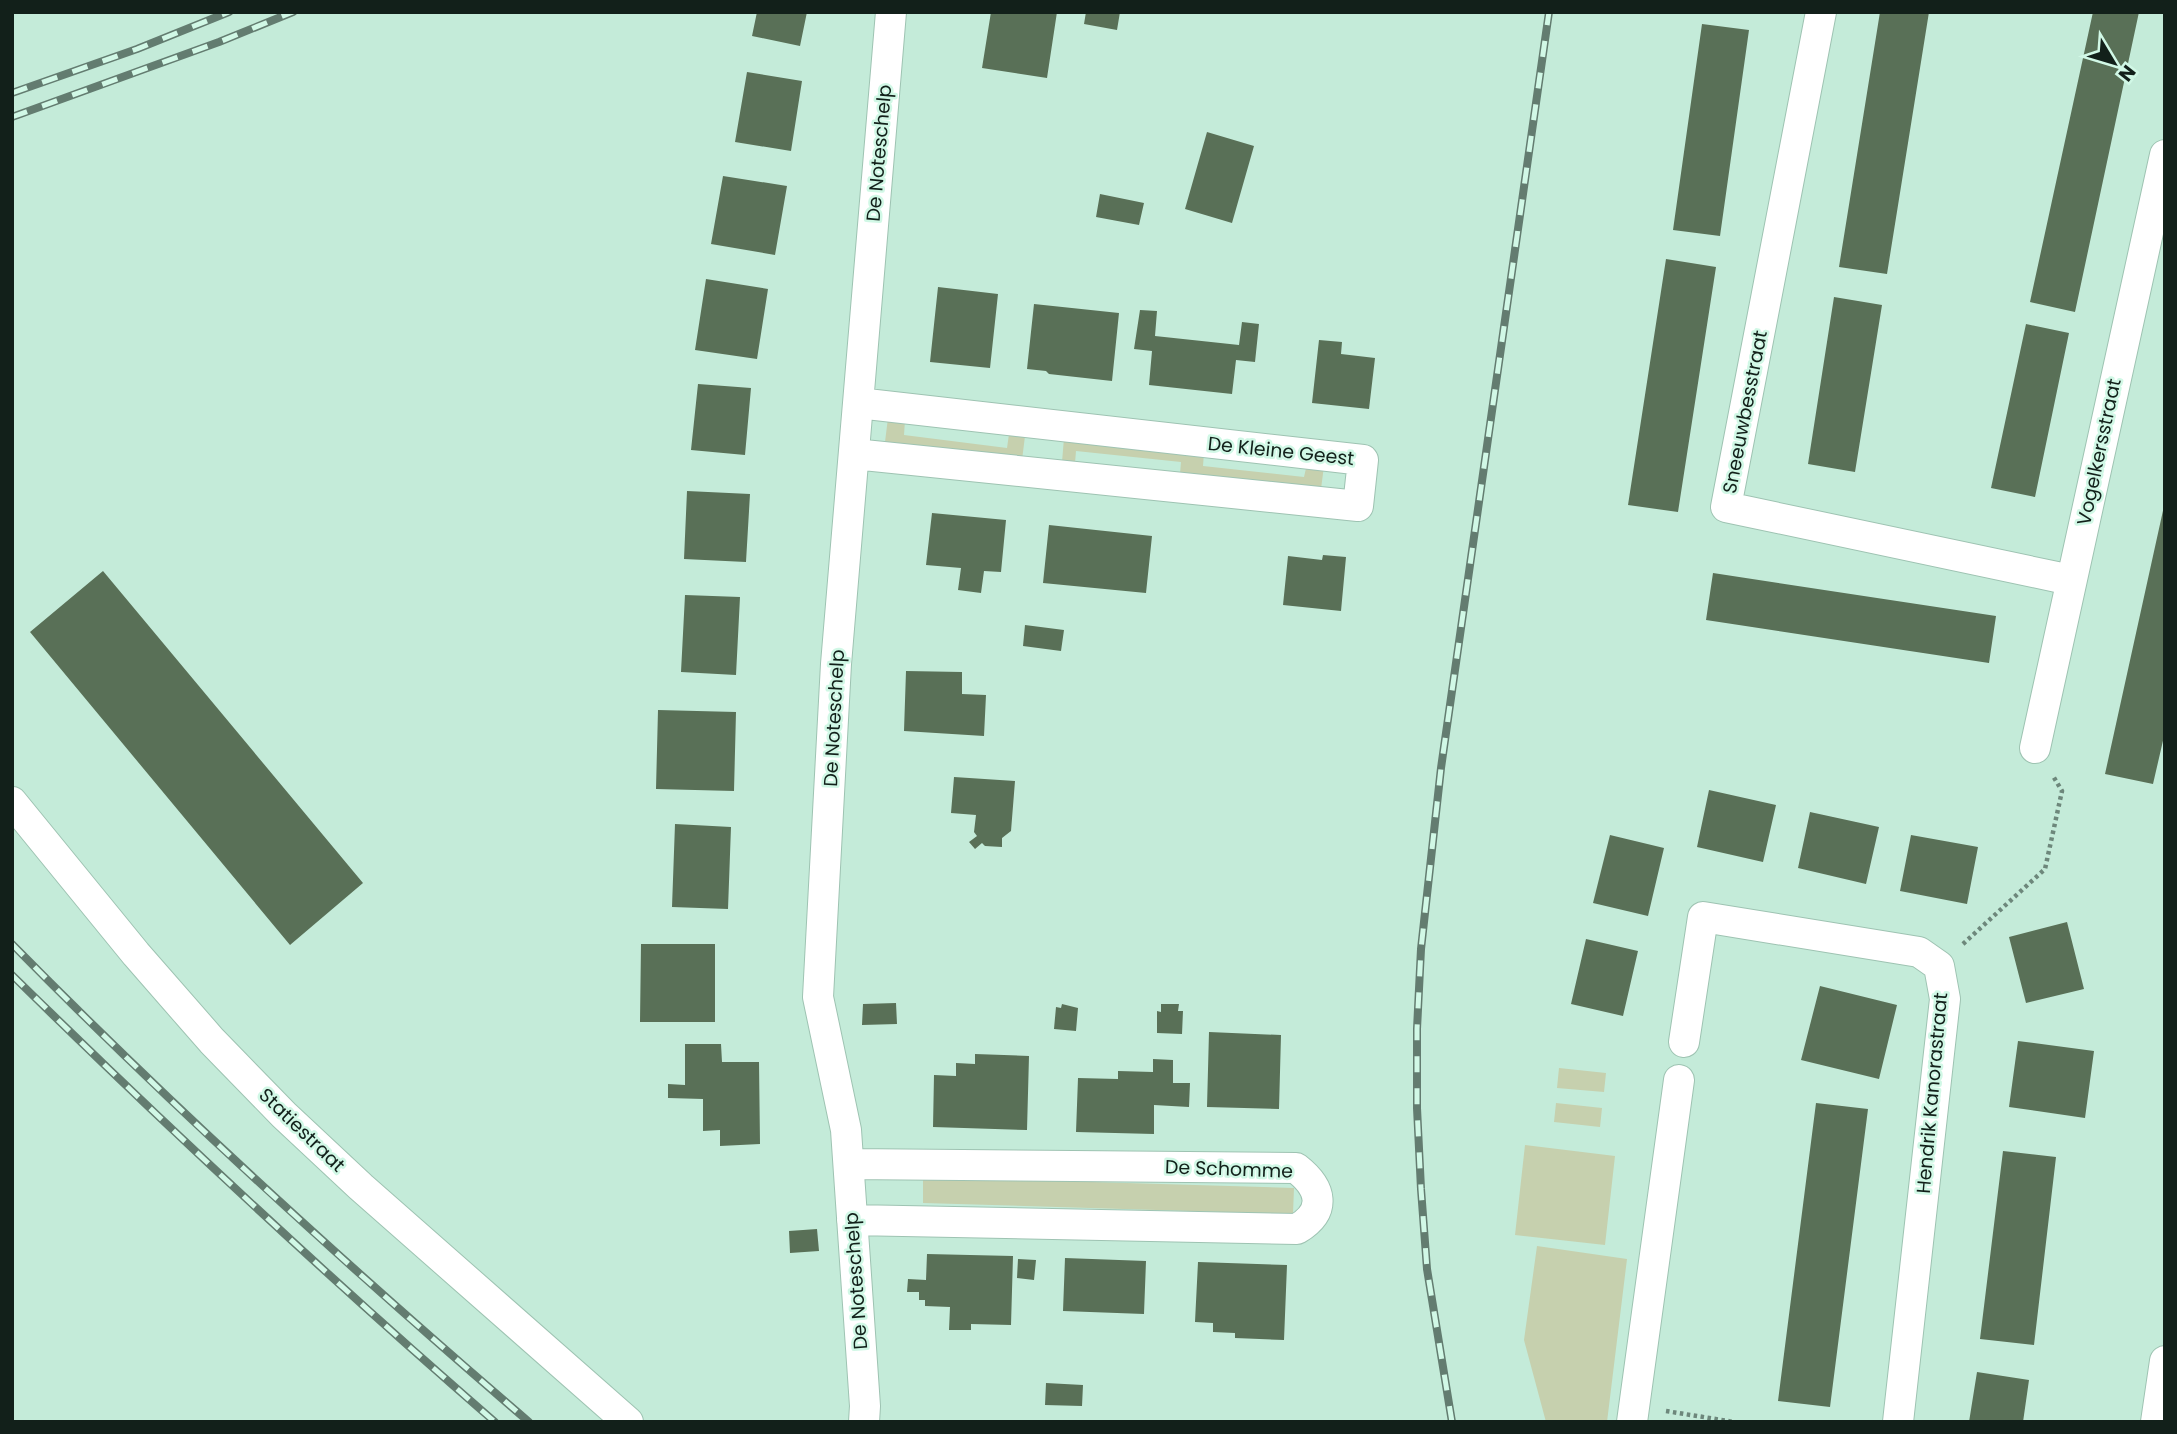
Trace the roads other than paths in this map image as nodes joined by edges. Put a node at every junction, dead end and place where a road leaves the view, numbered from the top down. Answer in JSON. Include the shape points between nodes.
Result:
{"nodes":[{"id":1,"x":891,"y":12,"type":"edge"},
{"id":2,"x":1821,"y":12,"type":"edge"},
{"id":3,"x":2165,"y":156,"type":"edge"},
{"id":4,"x":858,"y":403,"type":"junction"},
{"id":5,"x":854,"y":454,"type":"junction"},
{"id":6,"x":2071,"y":580,"type":"junction"},
{"id":7,"x":2035,"y":748,"type":"road end"},
{"id":8,"x":12,"y":802,"type":"edge"},
{"id":9,"x":1684,"y":1042,"type":"dead end"},
{"id":10,"x":1679,"y":1080,"type":"dead end"},
{"id":11,"x":849,"y":1164,"type":"junction"},
{"id":12,"x":852,"y":1220,"type":"junction"},
{"id":13,"x":2165,"y":1361,"type":"edge"},
{"id":14,"x":1633,"y":1414,"type":"edge"},
{"id":15,"x":628,"y":1422,"type":"edge"},
{"id":16,"x":864,"y":1422,"type":"edge"},
{"id":17,"x":1898,"y":1422,"type":"edge"},
{"id":18,"x":2155,"y":1422,"type":"edge"}],
"edges":[{"from":1,"to":4,"type":"street","name":"De Noteschelp"},
{"from":2,"to":6,"type":"street","name":"Sneeuwbesstraat","via":[[1726,507]]},
{"from":3,"to":6,"type":"street","name":"Vogelkersstraat"},
{"from":4,"to":5,"type":"street","name":"De Noteschelp"},
{"from":4,"to":5,"type":"street","name":"De Kleine Geest","via":[[1363,460],[1358,506]]},
{"from":5,"to":11,"type":"street","name":"De Noteschelp","via":[[836,664],[818,997]]},
{"from":6,"to":7,"type":"street","name":"Vogelkersstraat"},
{"from":8,"to":15,"type":"street","name":"Statiestraat","via":[[136,954],[284,1115]]},
{"from":9,"to":17,"type":"street","name":"Hendrik Kanorastraat","via":[[1703,917],[1919,952],[1939,966],[1945,999]]},
{"from":10,"to":14,"type":"street"},
{"from":11,"to":12,"type":"street","name":"De Noteschelp"},
{"from":11,"to":12,"type":"street","name":"De Schomme","via":[[1297,1168],[1318,1198],[1317,1211],[1297,1229]]},
{"from":12,"to":16,"type":"street","name":"De Noteschelp"},
{"from":13,"to":18,"type":"street"}]}
